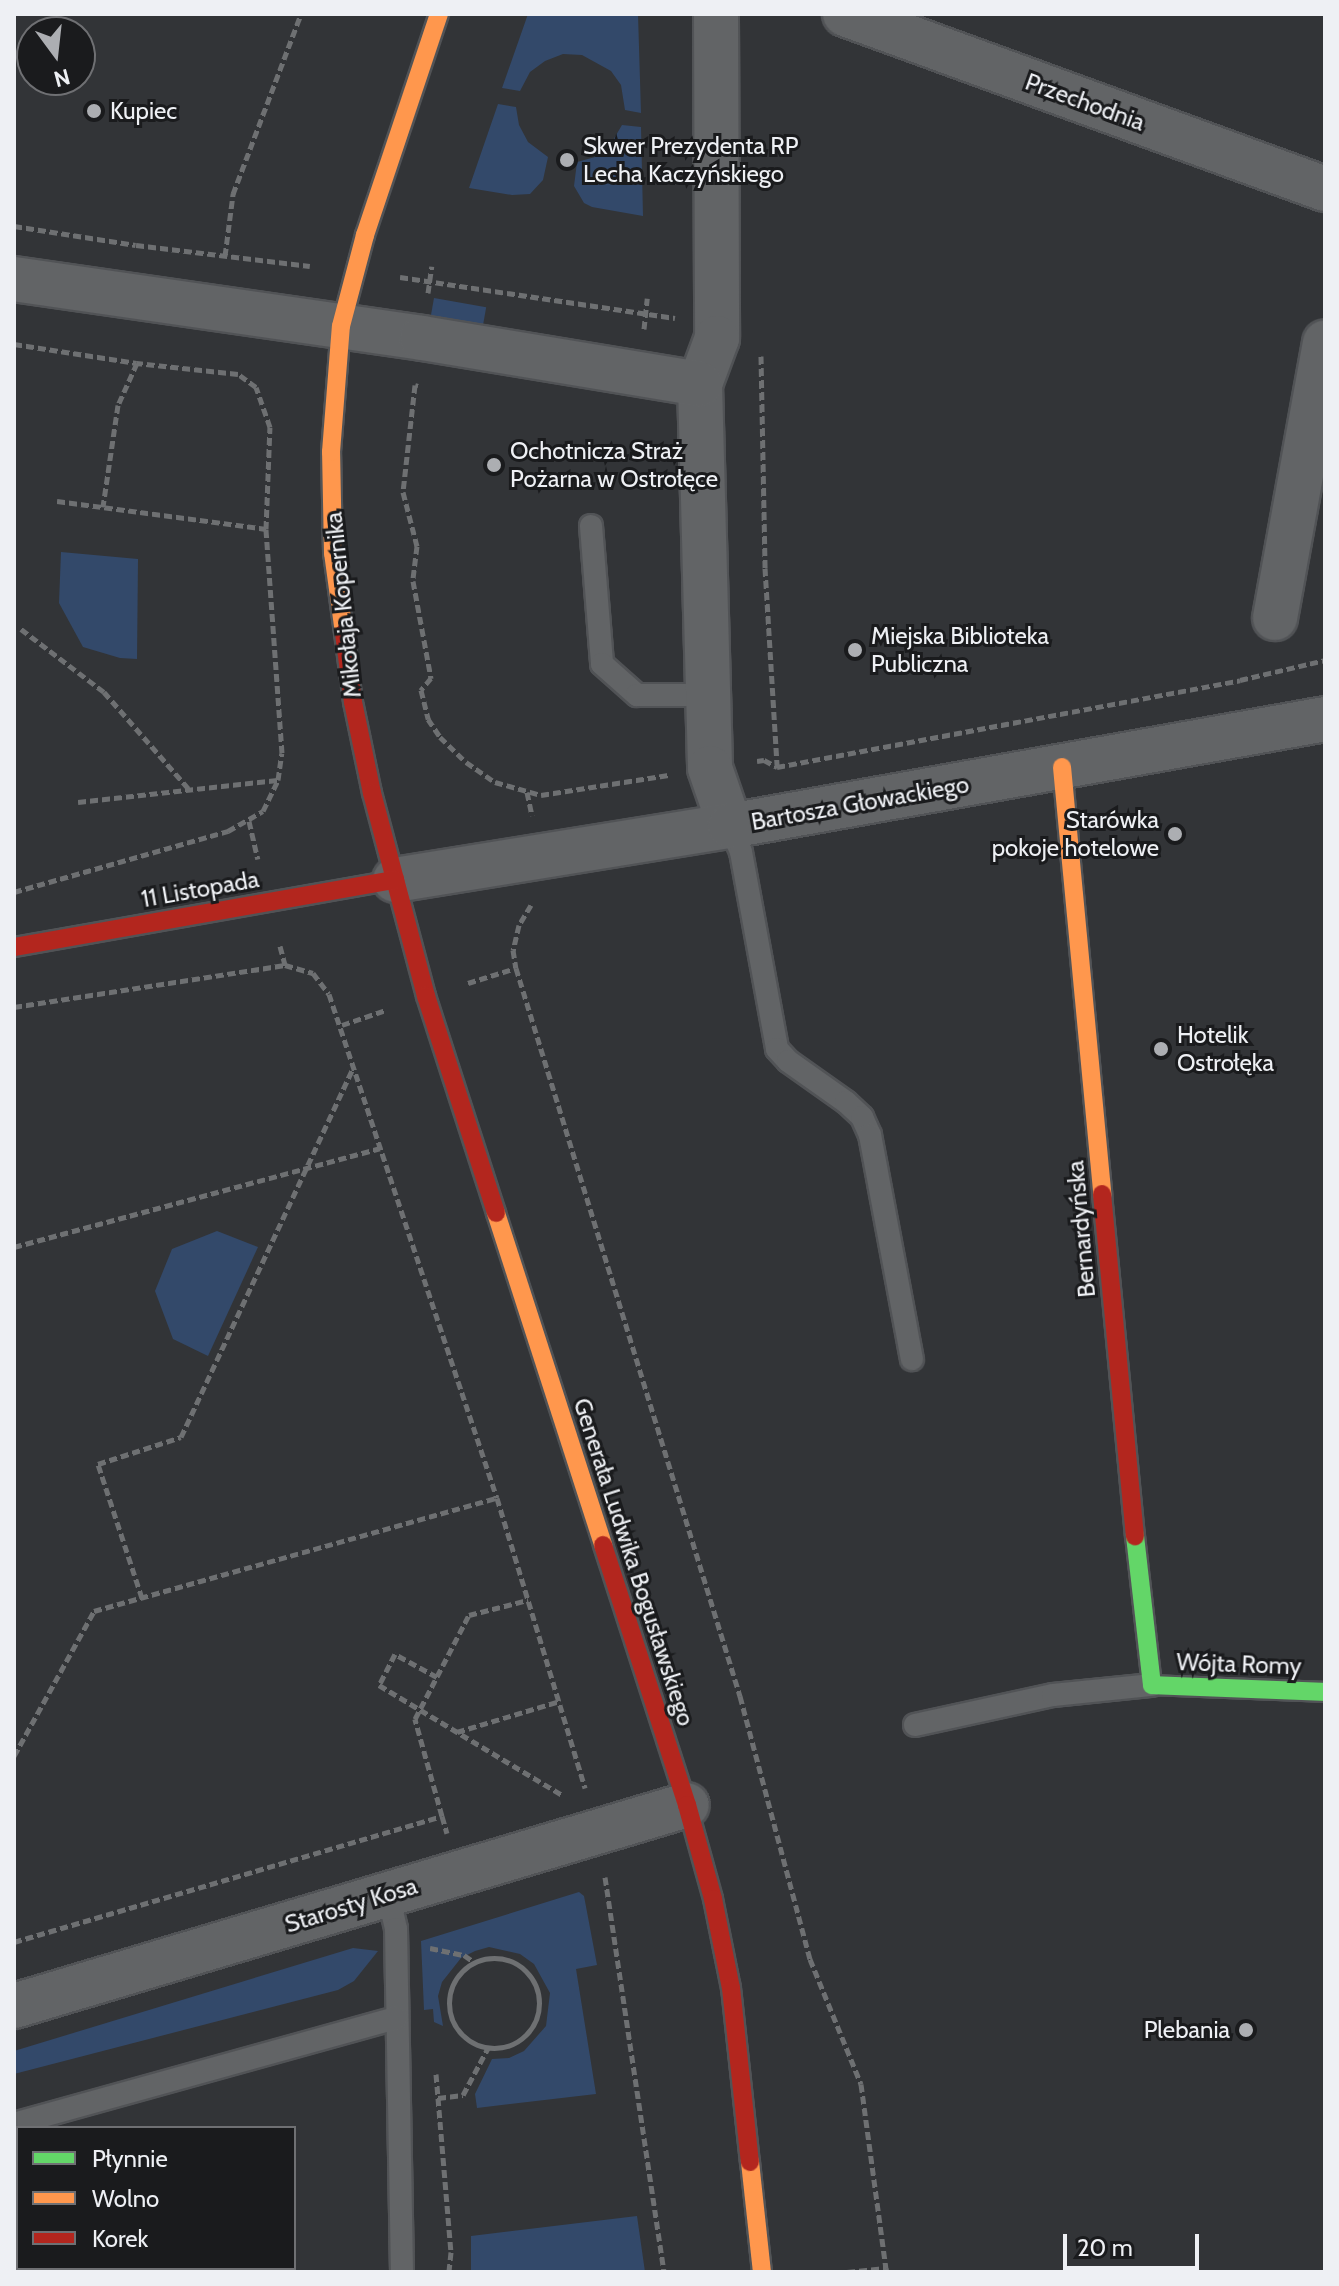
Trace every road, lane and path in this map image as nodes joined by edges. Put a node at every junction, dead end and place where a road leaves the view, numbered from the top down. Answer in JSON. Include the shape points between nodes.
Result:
{"nodes":[{"id":1,"x":301,"y":14,"type":"edge"},
{"id":2,"x":439,"y":14,"type":"edge"},
{"id":3,"x":716,"y":14,"type":"edge"},
{"id":4,"x":845,"y":14,"type":"edge"},
{"id":5,"x":1325,"y":189,"type":"edge"},
{"id":6,"x":14,"y":226,"type":"edge"},
{"id":7,"x":225,"y":256,"type":"junction"},
{"id":8,"x":355,"y":272,"type":"junction"},
{"id":9,"x":14,"y":279,"type":"edge"},
{"id":10,"x":717,"y":317,"type":"junction"},
{"id":11,"x":341,"y":326,"type":"junction"},
{"id":12,"x":1325,"y":342,"type":"edge"},
{"id":13,"x":14,"y":344,"type":"edge"},
{"id":14,"x":760,"y":349,"type":"dead end"},
{"id":15,"x":137,"y":363,"type":"junction"},
{"id":16,"x":700,"y":384,"type":"junction"},
{"id":17,"x":431,"y":388,"type":"dead end"},
{"id":18,"x":57,"y":501,"type":"dead end"},
{"id":19,"x":103,"y":507,"type":"junction"},
{"id":20,"x":591,"y":526,"type":"dead end"},
{"id":21,"x":266,"y":529,"type":"junction"},
{"id":22,"x":1275,"y":618,"type":"dead end"},
{"id":23,"x":21,"y":629,"type":"dead end"},
{"id":24,"x":1325,"y":660,"type":"edge"},
{"id":25,"x":708,"y":695,"type":"junction"},
{"id":26,"x":1325,"y":719,"type":"edge"},
{"id":27,"x":777,"y":767,"type":"junction"},
{"id":28,"x":1062,"y":767,"type":"junction"},
{"id":29,"x":710,"y":768,"type":"junction"},
{"id":30,"x":278,"y":780,"type":"junction"},
{"id":31,"x":188,"y":788,"type":"junction"},
{"id":32,"x":78,"y":802,"type":"dead end"},
{"id":33,"x":730,"y":826,"type":"junction"},
{"id":34,"x":395,"y":880,"type":"junction"},
{"id":35,"x":14,"y":892,"type":"edge"},
{"id":36,"x":534,"y":902,"type":"dead end"},
{"id":37,"x":14,"y":947,"type":"edge"},
{"id":38,"x":14,"y":1007,"type":"edge"},
{"id":39,"x":354,"y":1065,"type":"junction"},
{"id":40,"x":380,"y":1148,"type":"junction"},
{"id":41,"x":307,"y":1167,"type":"junction"},
{"id":42,"x":14,"y":1247,"type":"edge"},
{"id":43,"x":912,"y":1359,"type":"dead end"},
{"id":44,"x":497,"y":1498,"type":"junction"},
{"id":45,"x":142,"y":1598,"type":"junction"},
{"id":46,"x":528,"y":1600,"type":"junction"},
{"id":47,"x":437,"y":1677,"type":"junction"},
{"id":48,"x":1152,"y":1685,"type":"junction"},
{"id":49,"x":1325,"y":1692,"type":"edge"},
{"id":50,"x":560,"y":1701,"type":"junction"},
{"id":51,"x":420,"y":1709,"type":"junction"},
{"id":52,"x":915,"y":1725,"type":"dead end"},
{"id":53,"x":457,"y":1732,"type":"junction"},
{"id":54,"x":14,"y":1756,"type":"edge"},
{"id":55,"x":555,"y":1805,"type":"dead end"},
{"id":56,"x":687,"y":1805,"type":"junction"},
{"id":57,"x":442,"y":1816,"type":"junction"},
{"id":58,"x":463,"y":1832,"type":"dead end"},
{"id":59,"x":593,"y":1834,"type":"junction"},
{"id":60,"x":388,"y":1894,"type":"junction"},
{"id":61,"x":397,"y":1939,"type":"junction"},
{"id":62,"x":14,"y":1942,"type":"edge"},
{"id":63,"x":474,"y":1962,"type":"junction"},
{"id":64,"x":14,"y":2006,"type":"edge"},
{"id":65,"x":397,"y":2018,"type":"junction"},
{"id":66,"x":488,"y":2048,"type":"junction"},
{"id":67,"x":436,"y":2070,"type":"dead end"},
{"id":68,"x":438,"y":2098,"type":"junction"},
{"id":69,"x":14,"y":2124,"type":"edge"},
{"id":70,"x":887,"y":2270,"type":"edge"},
{"id":71,"x":402,"y":2272,"type":"edge"},
{"id":72,"x":449,"y":2272,"type":"edge"},
{"id":73,"x":664,"y":2272,"type":"edge"},
{"id":74,"x":762,"y":2272,"type":"edge"},
{"id":75,"x":847,"y":2272,"type":"edge"}],
"edges":[{"from":1,"to":7,"type":"path","via":[[233,194]]},
{"from":2,"to":8,"type":"street","name":"Mikołaja Kopernika"},
{"from":3,"to":10,"type":"street"},
{"from":4,"to":5,"type":"street","name":"Przechodnia"},
{"from":6,"to":7,"type":"path"},
{"from":7,"to":8,"type":"path"},
{"from":8,"to":10,"type":"path","via":[[645,314]]},
{"from":8,"to":11,"type":"street","name":"Mikołaja Kopernika"},
{"from":9,"to":11,"type":"street"},
{"from":10,"to":16,"type":"street","via":[[717,338]]},
{"from":11,"to":16,"type":"street"},
{"from":11,"to":34,"type":"street","name":"Mikołaja Kopernika","via":[[331,452],[333,553],[353,702]]},
{"from":12,"to":22,"type":"street"},
{"from":13,"to":15,"type":"path"},
{"from":14,"to":27,"type":"path"},
{"from":15,"to":19,"type":"path","via":[[118,405]]},
{"from":15,"to":21,"type":"path","via":[[238,374],[256,387],[270,427]]},
{"from":16,"to":25,"type":"street"},
{"from":17,"to":29,"type":"path","via":[[415,385],[403,492],[417,546],[413,581],[431,678],[421,690],[428,719],[440,737],[495,782],[541,795]]},
{"from":18,"to":19,"type":"path"},
{"from":19,"to":21,"type":"path"},
{"from":20,"to":25,"type":"lane","via":[[602,664],[637,695]]},
{"from":21,"to":30,"type":"path","via":[[282,753]]},
{"from":23,"to":31,"type":"path","via":[[104,692]]},
{"from":24,"to":27,"type":"path"},
{"from":25,"to":29,"type":"street"},
{"from":26,"to":28,"type":"street","name":"Bartosza Głowackiego"},
{"from":27,"to":29,"type":"path","via":[[764,760]]},
{"from":28,"to":33,"type":"street","name":"Bartosza Głowackiego"},
{"from":28,"to":48,"type":"street","name":"Bernardyńska"},
{"from":29,"to":33,"type":"street"},
{"from":30,"to":31,"type":"path"},
{"from":30,"to":35,"type":"path","via":[[263,811],[228,831]]},
{"from":31,"to":32,"type":"path"},
{"from":33,"to":34,"type":"street","name":"Bartosza Głowackiego"},
{"from":33,"to":43,"type":"lane","via":[[741,852],[777,1049],[846,1102],[862,1117],[870,1135]]},
{"from":34,"to":37,"type":"street","name":"11 Listopada"},
{"from":34,"to":56,"type":"street","name":"Generała Ludwika Bogusławskiego","via":[[433,1020]]},
{"from":36,"to":70,"type":"path","via":[[519,925],[513,950],[516,968],[740,1696],[810,1959],[861,2084]]},
{"from":38,"to":39,"type":"path","via":[[285,965],[313,973],[329,994]]},
{"from":39,"to":40,"type":"path"},
{"from":39,"to":41,"type":"path"},
{"from":40,"to":41,"type":"path"},
{"from":40,"to":44,"type":"path"},
{"from":41,"to":42,"type":"path"},
{"from":41,"to":45,"type":"path","via":[[181,1437],[98,1464]]},
{"from":44,"to":45,"type":"path"},
{"from":44,"to":46,"type":"path"},
{"from":45,"to":54,"type":"path","via":[[94,1611]]},
{"from":46,"to":47,"type":"path","via":[[469,1615]]},
{"from":46,"to":50,"type":"path"},
{"from":47,"to":51,"type":"path"},
{"from":47,"to":51,"type":"path","via":[[395,1654],[379,1685]]},
{"from":48,"to":49,"type":"street","name":"Wójta Romy"},
{"from":48,"to":52,"type":"lane","via":[[1053,1695]]},
{"from":50,"to":53,"type":"path"},
{"from":50,"to":59,"type":"path","via":[[585,1784],[583,1797]]},
{"from":51,"to":53,"type":"path"},
{"from":51,"to":57,"type":"path","via":[[415,1719]]},
{"from":53,"to":55,"type":"path","via":[[570,1800]]},
{"from":56,"to":59,"type":"street","name":"Starosty Kosa"},
{"from":56,"to":74,"type":"street","name":"Generała Ludwika Bogusławskiego","via":[[731,1988]]},
{"from":57,"to":58,"type":"path","via":[[448,1837]]},
{"from":57,"to":62,"type":"path"},
{"from":59,"to":60,"type":"street","name":"Starosty Kosa"},
{"from":59,"to":73,"type":"path","via":[[604,1870]]},
{"from":60,"to":61,"type":"lane"},
{"from":60,"to":64,"type":"street","name":"Starosty Kosa"},
{"from":61,"to":63,"type":"path"},
{"from":61,"to":65,"type":"lane"},
{"from":63,"to":66,"type":"path","via":[[453,1984],[450,2015],[467,2040]]},
{"from":63,"to":66,"type":"path","via":[[503,1959],[516,1964],[528,1972],[540,1999],[539,2013],[524,2038],[511,2046]]},
{"from":65,"to":69,"type":"lane"},
{"from":65,"to":71,"type":"lane"},
{"from":66,"to":68,"type":"path","via":[[463,2095]]},
{"from":67,"to":68,"type":"path"},
{"from":68,"to":72,"type":"path"},
{"from":70,"to":75,"type":"path"}]}
